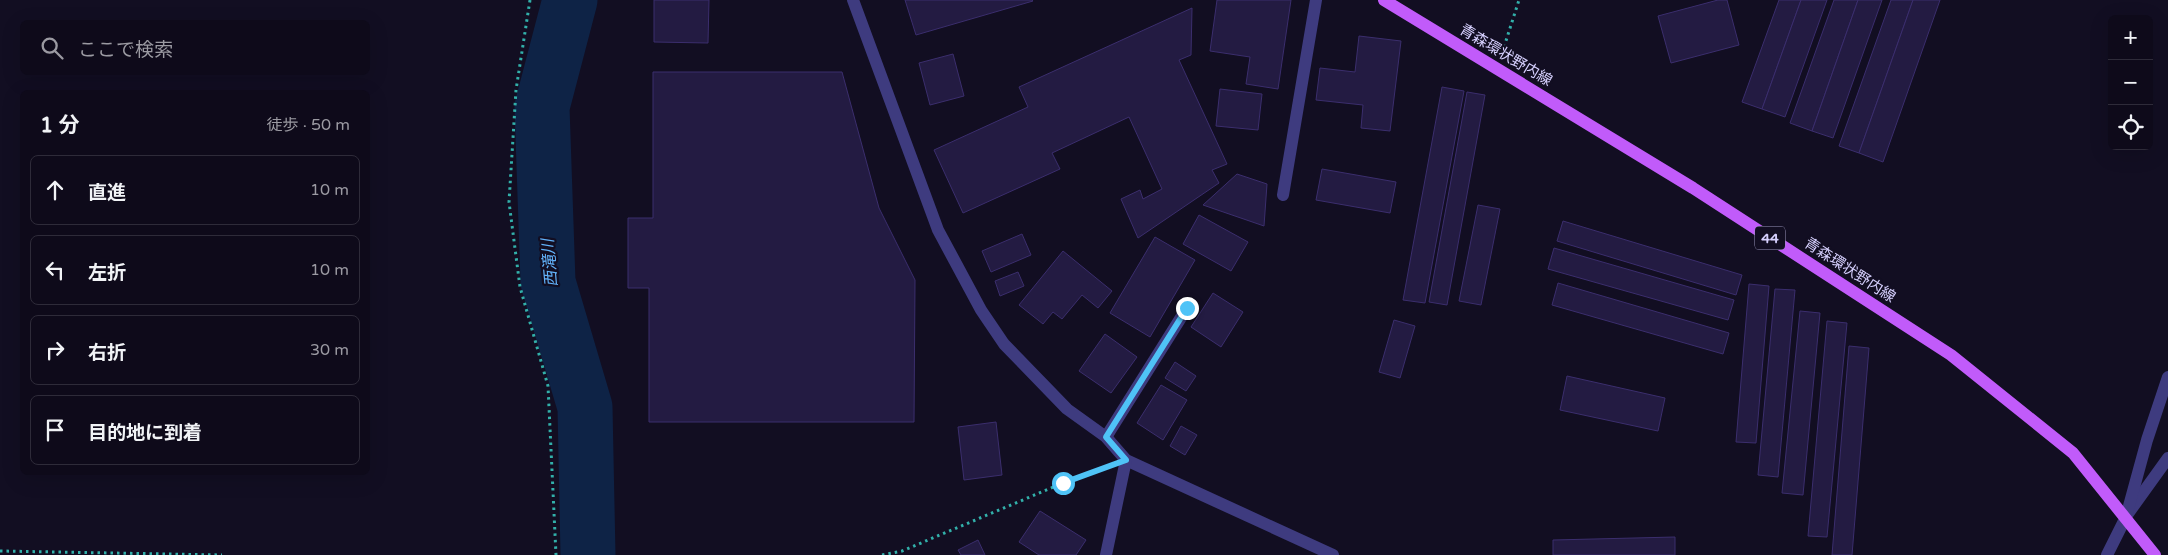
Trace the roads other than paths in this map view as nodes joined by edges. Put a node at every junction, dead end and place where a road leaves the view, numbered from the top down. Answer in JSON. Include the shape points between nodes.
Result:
{"nodes":[{"id":1,"x":853,"y":0,"type":"edge"},
{"id":2,"x":1316,"y":0,"type":"edge"},
{"id":3,"x":1384,"y":0,"type":"edge"},
{"id":4,"x":1283,"y":195,"type":"dead end"},
{"id":5,"x":1187,"y":308,"type":"dead end"},
{"id":6,"x":2168,"y":377,"type":"edge"},
{"id":7,"x":1106,"y":437,"type":"junction"},
{"id":8,"x":2168,"y":458,"type":"edge"},
{"id":9,"x":1126,"y":460,"type":"junction"},
{"id":10,"x":2126,"y":517,"type":"junction"},
{"id":11,"x":1106,"y":555,"type":"edge"},
{"id":12,"x":1334,"y":555,"type":"edge"},
{"id":13,"x":2107,"y":555,"type":"edge"},
{"id":14,"x":2155,"y":555,"type":"edge"}],
"edges":[{"from":1,"to":7,"type":"street","via":[[938,230],[981,310],[1004,344],[1067,409]]},
{"from":2,"to":4,"type":"street"},
{"from":3,"to":10,"type":"main road","name":"青森環状野内線","number":"44","via":[[1693,188],[1951,355],[2073,453]]},
{"from":5,"to":7,"type":"street"},
{"from":6,"to":10,"type":"street"},
{"from":7,"to":9,"type":"street"},
{"from":8,"to":10,"type":"street"},
{"from":9,"to":11,"type":"street"},
{"from":9,"to":12,"type":"street"},
{"from":10,"to":13,"type":"street"},
{"from":10,"to":14,"type":"main road","name":"青森環状野内線","number":"44"}]}
